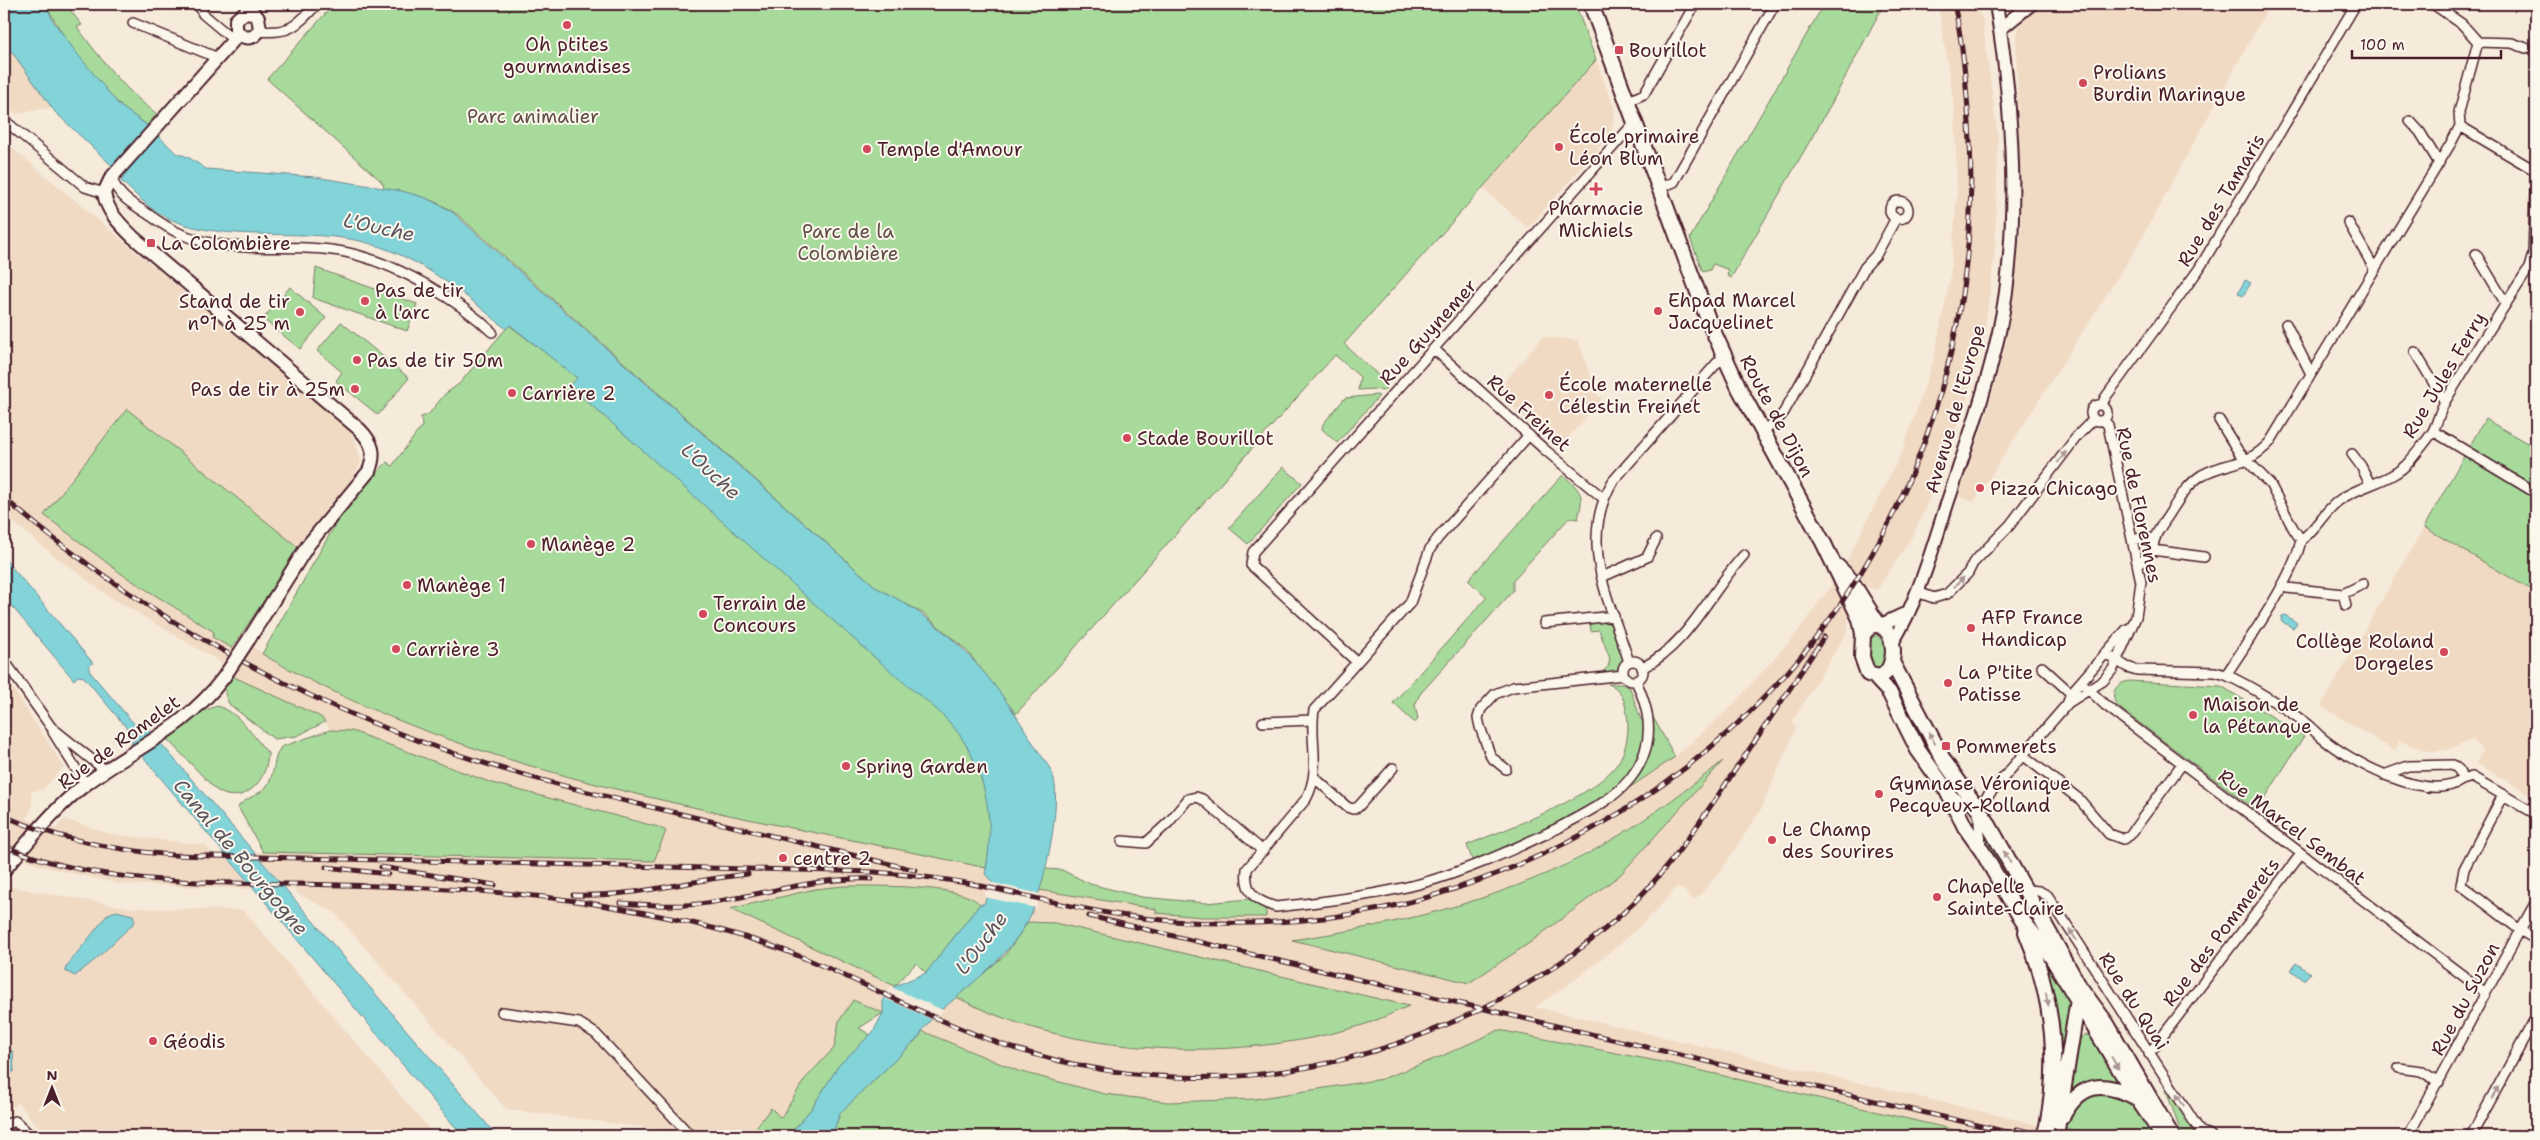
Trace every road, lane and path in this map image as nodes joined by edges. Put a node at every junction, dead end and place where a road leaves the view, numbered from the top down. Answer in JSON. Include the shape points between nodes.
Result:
{"nodes":[{"id":1,"x":204,"y":4,"type":"edge"},
{"id":2,"x":317,"y":4,"type":"edge"},
{"id":3,"x":1591,"y":4,"type":"edge"},
{"id":4,"x":1695,"y":4,"type":"edge"},
{"id":5,"x":1775,"y":4,"type":"edge"},
{"id":6,"x":1996,"y":4,"type":"edge"},
{"id":7,"x":2031,"y":4,"type":"edge"},
{"id":8,"x":2356,"y":4,"type":"edge"},
{"id":9,"x":2433,"y":4,"type":"edge"},
{"id":10,"x":245,"y":9,"type":"edge"},
{"id":11,"x":133,"y":23,"type":"dead end"},
{"id":12,"x":2000,"y":29,"type":"junction"},
{"id":13,"x":259,"y":30,"type":"junction"},
{"id":14,"x":236,"y":37,"type":"junction"},
{"id":15,"x":2478,"y":42,"type":"junction"},
{"id":16,"x":2526,"y":48,"type":"dead end"},
{"id":17,"x":218,"y":58,"type":"junction"},
{"id":18,"x":1628,"y":102,"type":"junction"},
{"id":19,"x":4,"y":120,"type":"edge"},
{"id":20,"x":2410,"y":121,"type":"dead end"},
{"id":21,"x":1635,"y":122,"type":"junction"},
{"id":22,"x":2460,"y":126,"type":"junction"},
{"id":23,"x":2438,"y":163,"type":"junction"},
{"id":24,"x":2536,"y":171,"type":"edge"},
{"id":25,"x":111,"y":178,"type":"junction"},
{"id":26,"x":1659,"y":188,"type":"junction"},
{"id":27,"x":104,"y":193,"type":"junction"},
{"id":28,"x":1896,"y":218,"type":"dead end"},
{"id":29,"x":2348,"y":222,"type":"dead end"},
{"id":30,"x":2476,"y":254,"type":"dead end"},
{"id":31,"x":2375,"y":270,"type":"junction"},
{"id":32,"x":2506,"y":304,"type":"junction"},
{"id":33,"x":2286,"y":324,"type":"dead end"},
{"id":34,"x":492,"y":332,"type":"dead end"},
{"id":35,"x":1435,"y":350,"type":"junction"},
{"id":36,"x":2415,"y":352,"type":"dead end"},
{"id":37,"x":1724,"y":355,"type":"junction"},
{"id":38,"x":2312,"y":374,"type":"junction"},
{"id":39,"x":2445,"y":402,"type":"junction"},
{"id":40,"x":2102,"y":405,"type":"junction"},
{"id":41,"x":2099,"y":420,"type":"junction"},
{"id":42,"x":2219,"y":420,"type":"dead end"},
{"id":43,"x":1762,"y":430,"type":"junction"},
{"id":44,"x":2433,"y":431,"type":"junction"},
{"id":45,"x":1529,"y":435,"type":"junction"},
{"id":46,"x":2352,"y":454,"type":"dead end"},
{"id":47,"x":2247,"y":461,"type":"junction"},
{"id":48,"x":2370,"y":484,"type":"junction"},
{"id":49,"x":2536,"y":493,"type":"edge"},
{"id":50,"x":1603,"y":498,"type":"junction"},
{"id":51,"x":2153,"y":538,"type":"junction"},
{"id":52,"x":1656,"y":539,"type":"dead end"},
{"id":53,"x":2133,"y":539,"type":"junction"},
{"id":54,"x":2302,"y":540,"type":"junction"},
{"id":55,"x":2153,"y":550,"type":"junction"},
{"id":56,"x":1744,"y":555,"type":"dead end"},
{"id":57,"x":2204,"y":557,"type":"dead end"},
{"id":58,"x":1833,"y":562,"type":"junction"},
{"id":59,"x":2138,"y":566,"type":"junction"},
{"id":60,"x":1602,"y":577,"type":"junction"},
{"id":61,"x":2282,"y":584,"type":"junction"},
{"id":62,"x":2363,"y":584,"type":"dead end"},
{"id":63,"x":1917,"y":592,"type":"junction"},
{"id":64,"x":2343,"y":594,"type":"junction"},
{"id":65,"x":2346,"y":605,"type":"dead end"},
{"id":66,"x":1907,"y":613,"type":"junction"},
{"id":67,"x":1614,"y":616,"type":"junction"},
{"id":68,"x":1544,"y":623,"type":"dead end"},
{"id":69,"x":1880,"y":625,"type":"junction"},
{"id":70,"x":2131,"y":625,"type":"junction"},
{"id":71,"x":1863,"y":634,"type":"junction"},
{"id":72,"x":1892,"y":643,"type":"junction"},
{"id":73,"x":2105,"y":653,"type":"junction"},
{"id":74,"x":4,"y":660,"type":"edge"},
{"id":75,"x":2116,"y":660,"type":"junction"},
{"id":76,"x":1357,"y":662,"type":"junction"},
{"id":77,"x":1629,"y":662,"type":"junction"},
{"id":78,"x":1892,"y":662,"type":"junction"},
{"id":79,"x":2042,"y":667,"type":"dead end"},
{"id":80,"x":1642,"y":668,"type":"junction"},
{"id":81,"x":1624,"y":675,"type":"junction"},
{"id":82,"x":2226,"y":675,"type":"junction"},
{"id":83,"x":1875,"y":677,"type":"junction"},
{"id":84,"x":1636,"y":681,"type":"junction"},
{"id":85,"x":2081,"y":682,"type":"junction"},
{"id":86,"x":2090,"y":691,"type":"junction"},
{"id":87,"x":2071,"y":698,"type":"junction"},
{"id":88,"x":1312,"y":720,"type":"junction"},
{"id":89,"x":1263,"y":722,"type":"dead end"},
{"id":90,"x":51,"y":728,"type":"junction"},
{"id":91,"x":2024,"y":756,"type":"junction"},
{"id":92,"x":2182,"y":764,"type":"junction"},
{"id":93,"x":1393,"y":768,"type":"dead end"},
{"id":94,"x":1506,"y":768,"type":"dead end"},
{"id":95,"x":106,"y":771,"type":"junction"},
{"id":96,"x":2384,"y":776,"type":"junction"},
{"id":97,"x":1314,"y":778,"type":"junction"},
{"id":98,"x":2462,"y":780,"type":"junction"},
{"id":99,"x":86,"y":784,"type":"junction"},
{"id":100,"x":1947,"y":791,"type":"junction"},
{"id":101,"x":2503,"y":795,"type":"junction"},
{"id":102,"x":1978,"y":807,"type":"junction"},
{"id":103,"x":2536,"y":814,"type":"edge"},
{"id":104,"x":1122,"y":841,"type":"dead end"},
{"id":105,"x":1263,"y":851,"type":"junction"},
{"id":106,"x":1982,"y":851,"type":"junction"},
{"id":107,"x":2301,"y":854,"type":"junction"},
{"id":108,"x":4,"y":870,"type":"edge"},
{"id":109,"x":2027,"y":890,"type":"junction"},
{"id":110,"x":2536,"y":902,"type":"edge"},
{"id":111,"x":2022,"y":920,"type":"junction"},
{"id":112,"x":2520,"y":930,"type":"junction"},
{"id":113,"x":2536,"y":940,"type":"edge"},
{"id":114,"x":2079,"y":986,"type":"junction"},
{"id":115,"x":2486,"y":993,"type":"junction"},
{"id":116,"x":2078,"y":1001,"type":"junction"},
{"id":117,"x":502,"y":1012,"type":"dead end"},
{"id":118,"x":2536,"y":1017,"type":"edge"},
{"id":119,"x":2097,"y":1032,"type":"junction"},
{"id":120,"x":2072,"y":1036,"type":"junction"},
{"id":121,"x":2120,"y":1046,"type":"junction"},
{"id":122,"x":2149,"y":1054,"type":"junction"},
{"id":123,"x":2054,"y":1067,"type":"junction"},
{"id":124,"x":2400,"y":1068,"type":"dead end"},
{"id":125,"x":2439,"y":1082,"type":"junction"},
{"id":126,"x":2137,"y":1098,"type":"junction"},
{"id":127,"x":4,"y":1125,"type":"edge"},
{"id":128,"x":2051,"y":1132,"type":"edge"},
{"id":129,"x":31,"y":1136,"type":"edge"},
{"id":130,"x":691,"y":1136,"type":"edge"},
{"id":131,"x":2164,"y":1136,"type":"edge"},
{"id":132,"x":2172,"y":1136,"type":"edge"},
{"id":133,"x":2211,"y":1136,"type":"edge"},
{"id":134,"x":2408,"y":1136,"type":"edge"},
{"id":135,"x":2472,"y":1136,"type":"edge"}],
"edges":[{"from":1,"to":14,"type":"street","via":[[203,14]]},
{"from":2,"to":13,"type":"street","via":[[291,28],[276,32]]},
{"from":3,"to":18,"type":"main road","name":"Route de Dijon"},
{"from":4,"to":18,"type":"street","via":[[1644,94]]},
{"from":5,"to":26,"type":"street","via":[[1674,182]]},
{"from":6,"to":12,"type":"street","name":"Avenue de l'Europe"},
{"from":7,"to":12,"type":"street"},
{"from":8,"to":40,"type":"street","name":"Rue des Tamaris","via":[[2199,269]]},
{"from":9,"to":15,"type":"street","via":[[2462,24]]},
{"from":10,"to":13,"type":"street","via":[[260,21]]},
{"from":10,"to":14,"type":"street","via":[[235,24]]},
{"from":11,"to":17,"type":"street"},
{"from":12,"to":63,"type":"street","name":"Avenue de l'Europe","via":[[2012,190],[2010,252],[1999,330],[1984,390]]},
{"from":13,"to":14,"type":"street","via":[[255,36]]},
{"from":14,"to":17,"type":"street"},
{"from":15,"to":16,"type":"street","via":[[2512,43]]},
{"from":15,"to":22,"type":"street","via":[[2459,112]]},
{"from":17,"to":25,"type":"street"},
{"from":18,"to":21,"type":"main road","name":"Route de Dijon"},
{"from":19,"to":27,"type":"street","via":[[85,187]]},
{"from":20,"to":23,"type":"street"},
{"from":21,"to":26,"type":"main road","name":"Route de Dijon"},
{"from":21,"to":35,"type":"street","name":"Rue Guynemer"},
{"from":22,"to":23,"type":"street"},
{"from":22,"to":24,"type":"street"},
{"from":23,"to":31,"type":"street"},
{"from":24,"to":32,"type":"street","name":"Rue Jules Ferry","via":[[2533,254],[2529,268]]},
{"from":25,"to":27,"type":"street"},
{"from":25,"to":34,"type":"street","via":[[119,195],[181,234],[231,245],[298,247],[357,255],[414,279]]},
{"from":26,"to":37,"type":"main road","name":"Route de Dijon","via":[[1695,289]]},
{"from":27,"to":95,"type":"street","name":"Rue de Romelet","bridge":true,"via":[[113,215],[134,237],[359,429],[373,448],[374,460],[369,471],[308,545],[249,639],[198,708],[166,733]]},
{"from":28,"to":43,"type":"street","via":[[1784,412],[1775,423]]},
{"from":29,"to":31,"type":"street"},
{"from":30,"to":32,"type":"street"},
{"from":31,"to":38,"type":"street"},
{"from":32,"to":39,"type":"street","name":"Rue Jules Ferry"},
{"from":33,"to":38,"type":"street"},
{"from":35,"to":45,"type":"street","name":"Rue Freinet"},
{"from":35,"to":76,"type":"street","name":"Rue Guynemer","via":[[1253,552],[1251,565]]},
{"from":36,"to":39,"type":"street"},
{"from":37,"to":43,"type":"main road","name":"Route de Dijon"},
{"from":37,"to":50,"type":"street","via":[[1614,481]]},
{"from":38,"to":47,"type":"street","via":[[2270,442]]},
{"from":39,"to":44,"type":"street","name":"Rue Jules Ferry"},
{"from":40,"to":41,"type":"street","name":"Rue de Florennes","via":[[2108,414]]},
{"from":40,"to":41,"type":"street","name":"Rue des Tamaris","via":[[2092,410]]},
{"from":41,"to":53,"type":"street","name":"Rue de Florennes","via":[[2108,425]]},
{"from":63,"to":41,"type":"street","one_way":true,"via":[[1934,598],[1947,594],[2010,525],[2078,434]]},
{"from":42,"to":47,"type":"street"},
{"from":43,"to":58,"type":"main road","name":"Route de Dijon"},
{"from":44,"to":48,"type":"street","name":"Rue Jules Ferry","via":[[2398,472]]},
{"from":44,"to":49,"type":"street"},
{"from":45,"to":50,"type":"street","name":"Rue Freinet"},
{"from":45,"to":76,"type":"street","via":[[1438,538],[1430,549],[1410,603]]},
{"from":46,"to":48,"type":"street"},
{"from":47,"to":51,"type":"street","via":[[2201,476],[2185,491]]},
{"from":47,"to":54,"type":"street","via":[[2270,484]]},
{"from":48,"to":54,"type":"street","name":"Rue Jules Ferry","via":[[2326,511]]},
{"from":50,"to":60,"type":"street","via":[[1595,546]]},
{"from":51,"to":53,"type":"street"},
{"from":51,"to":55,"type":"street"},
{"from":52,"to":60,"type":"street","via":[[1647,557]]},
{"from":53,"to":59,"type":"street","name":"Rue de Florennes"},
{"from":54,"to":61,"type":"street","name":"Rue Jules Ferry"},
{"from":55,"to":57,"type":"street"},
{"from":55,"to":59,"type":"street"},
{"from":56,"to":80,"type":"street","via":[[1726,574],[1695,623],[1655,661]]},
{"from":58,"to":69,"type":"main road","name":"Route de Dijon","via":[[1850,579]]},
{"from":58,"to":71,"type":"main road","name":"Route de Dijon","via":[[1860,619]]},
{"from":59,"to":70,"type":"street","name":"Rue de Florennes","via":[[2141,599]]},
{"from":60,"to":67,"type":"street"},
{"from":61,"to":64,"type":"street","via":[[2288,588]]},
{"from":61,"to":82,"type":"street","name":"Rue Jules Ferry"},
{"from":62,"to":64,"type":"street"},
{"from":63,"to":66,"type":"street","name":"Avenue de l'Europe"},
{"from":64,"to":65,"type":"street"},
{"from":66,"to":69,"type":"street"},
{"from":66,"to":72,"type":"street","name":"Avenue de l'Europe"},
{"from":67,"to":68,"type":"street"},
{"from":67,"to":77,"type":"street"},
{"from":69,"to":71,"type":"main road","via":[[1872,625]]},
{"from":69,"to":72,"type":"main road","via":[[1890,633]]},
{"from":70,"to":73,"type":"street","name":"Rue de Florennes"},
{"from":70,"to":75,"type":"street","name":"Rue de Florennes"},
{"from":71,"to":83,"type":"main road","via":[[1863,665],[1868,674]]},
{"from":72,"to":78,"type":"main road"},
{"from":73,"to":75,"type":"street"},
{"from":73,"to":85,"type":"street","name":"Rue de Florennes"},
{"from":74,"to":90,"type":"street"},
{"from":75,"to":82,"type":"street","via":[[2137,670]]},
{"from":75,"to":86,"type":"street","name":"Rue de Florennes","via":[[2103,681]]},
{"from":76,"to":88,"type":"street","via":[[1314,710]]},
{"from":77,"to":80,"type":"street","via":[[1636,662]]},
{"from":77,"to":81,"type":"street"},
{"from":78,"to":83,"type":"main road","via":[[1888,672]]},
{"from":102,"to":78,"type":"main road","one_way":true,"via":[[1944,761]]},
{"from":79,"to":87,"type":"street"},
{"from":80,"to":84,"type":"street","via":[[1642,674]]},
{"from":81,"to":84,"type":"street","via":[[1630,681]]},
{"from":81,"to":94,"type":"street","via":[[1513,687],[1495,694],[1481,709],[1478,718],[1491,757]]},
{"from":82,"to":96,"type":"street"},
{"from":83,"to":100,"type":"main road","via":[[1889,692],[1918,750]]},
{"from":84,"to":105,"type":"street","via":[[1649,722],[1645,751],[1632,777],[1586,813],[1511,850],[1420,883],[1276,907],[1261,903],[1251,895],[1246,880],[1247,869]]},
{"from":85,"to":86,"type":"street","name":"Rue Marcel Sembat"},
{"from":85,"to":87,"type":"street","name":"Rue de Florennes"},
{"from":86,"to":87,"type":"street","name":"Rue de Florennes"},
{"from":86,"to":92,"type":"street","name":"Rue Marcel Sembat"},
{"from":87,"to":91,"type":"street","name":"Rue de Florennes"},
{"from":88,"to":89,"type":"street"},
{"from":88,"to":97,"type":"street"},
{"from":90,"to":95,"type":"street"},
{"from":90,"to":99,"type":"street"},
{"from":91,"to":92,"type":"street","via":[[2079,799],[2109,834],[2123,839],[2130,835]]},
{"from":91,"to":102,"type":"street","name":"Rue de Florennes"},
{"from":92,"to":107,"type":"street","name":"Rue Marcel Sembat"},
{"from":93,"to":97,"type":"street","via":[[1353,809]]},
{"from":95,"to":99,"type":"street","name":"Rue de Romelet"},
{"from":96,"to":98,"type":"street","via":[[2416,786],[2441,788]]},
{"from":96,"to":98,"type":"street","via":[[2408,766],[2453,765],[2459,770]]},
{"from":97,"to":105,"type":"street","via":[[1306,799]]},
{"from":98,"to":101,"type":"street","via":[[2472,777]]},
{"from":99,"to":108,"type":"street","name":"Rue de Romelet"},
{"from":100,"to":102,"type":"street","via":[[1959,801]]},
{"from":100,"to":106,"type":"main road","via":[[1965,827]]},
{"from":101,"to":103,"type":"street"},
{"from":101,"to":112,"type":"street","via":[[2464,869],[2461,885]]},
{"from":102,"to":106,"type":"street"},
{"from":109,"to":102,"type":"main road","one_way":true},
{"from":104,"to":105,"type":"street","via":[[1146,843],[1188,799],[1196,797]]},
{"from":106,"to":111,"type":"main road"},
{"from":107,"to":115,"type":"street","name":"Rue Marcel Sembat"},
{"from":107,"to":122,"type":"street","name":"Rue des Pommerets"},
{"from":109,"to":114,"type":"main road"},
{"from":122,"to":109,"type":"street","name":"Rue du Quai","one_way":true,"via":[[2048,896]]},
{"from":110,"to":112,"type":"street","name":"Rue du Suzon"},
{"from":111,"to":116,"type":"main road","via":[[2051,956]]},
{"from":111,"to":123,"type":"main road","one_way":true,"via":[[2043,978]]},
{"from":112,"to":113,"type":"street"},
{"from":112,"to":115,"type":"street","name":"Rue du Suzon"},
{"from":114,"to":116,"type":"main road"},
{"from":114,"to":121,"type":"main road"},
{"from":115,"to":125,"type":"street","name":"Rue du Suzon"},
{"from":116,"to":119,"type":"main road"},
{"from":116,"to":120,"type":"main road"},
{"from":117,"to":130,"type":"street","via":[[579,1023],[596,1034]]},
{"from":135,"to":118,"type":"street","one_way":true},
{"from":119,"to":120,"type":"main road","via":[[2086,1031]]},
{"from":119,"to":121,"type":"main road"},
{"from":119,"to":126,"type":"main road","one_way":true},
{"from":120,"to":123,"type":"main road"},
{"from":120,"to":128,"type":"main road"},
{"from":121,"to":132,"type":"main road"},
{"from":133,"to":122,"type":"street","name":"Rue du Quai","one_way":true,"via":[[2200,1131]]},
{"from":123,"to":128,"type":"main road"},
{"from":124,"to":125,"type":"street","name":"Rue du Suzon","via":[[2420,1071]]},
{"from":125,"to":134,"type":"street","name":"Rue du Suzon"},
{"from":126,"to":128,"type":"main road","via":[[2113,1087],[2089,1089],[2069,1104]]},
{"from":126,"to":131,"type":"main road"},
{"from":127,"to":129,"type":"street","via":[[15,1121]]}]}
